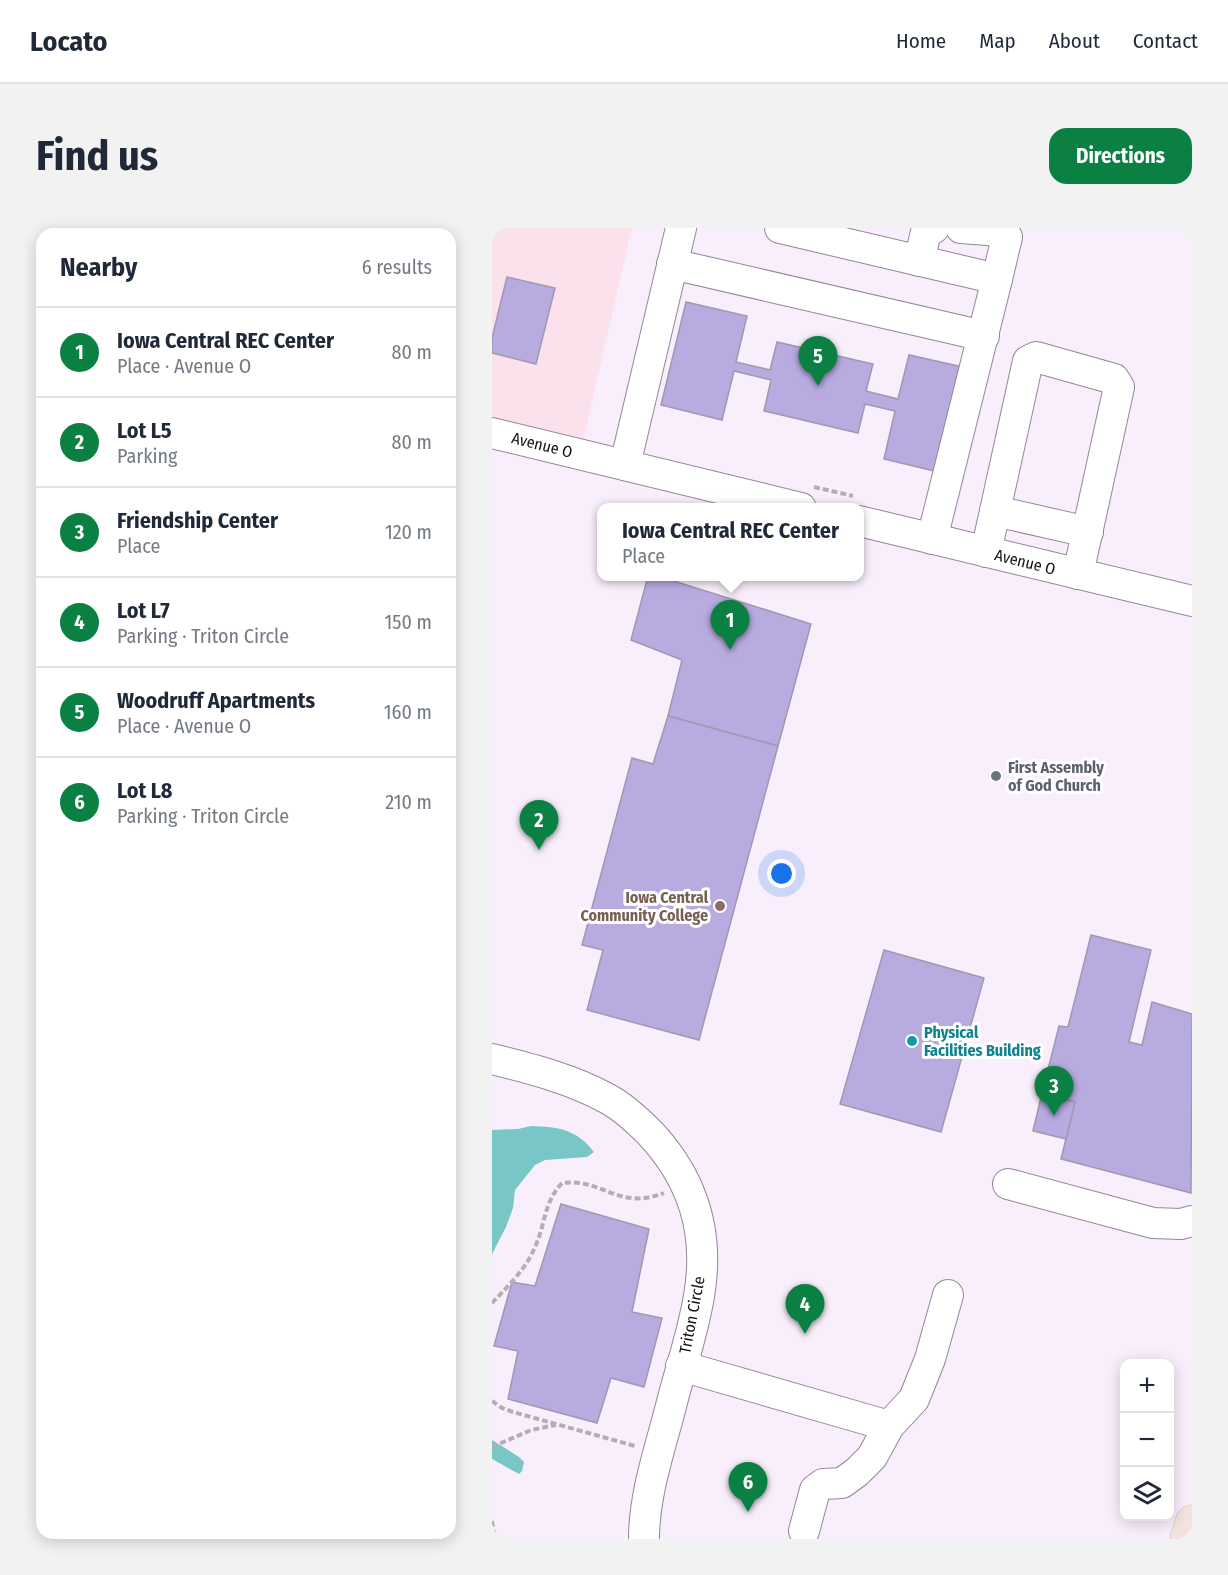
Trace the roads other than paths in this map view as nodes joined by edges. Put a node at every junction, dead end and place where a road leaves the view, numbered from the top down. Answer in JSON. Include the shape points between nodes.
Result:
{"nodes":[{"id":1,"x":681,"y":228,"type":"edge"},
{"id":2,"x":780,"y":228,"type":"edge"},
{"id":3,"x":934,"y":228,"type":"edge"},
{"id":4,"x":962,"y":228,"type":"edge"},
{"id":5,"x":919,"y":261,"type":"junction"},
{"id":6,"x":672,"y":264,"type":"junction"},
{"id":7,"x":997,"y":279,"type":"junction"},
{"id":8,"x":984,"y":336,"type":"junction"},
{"id":9,"x":492,"y":433,"type":"edge"},
{"id":10,"x":625,"y":465,"type":"junction"},
{"id":11,"x":784,"y":503,"type":"edge"},
{"id":12,"x":995,"y":511,"type":"junction"},
{"id":13,"x":864,"y":522,"type":"edge"},
{"id":14,"x":1088,"y":532,"type":"junction"},
{"id":15,"x":932,"y":539,"type":"junction"},
{"id":16,"x":986,"y":552,"type":"junction"},
{"id":17,"x":1078,"y":574,"type":"junction"},
{"id":18,"x":1192,"y":602,"type":"edge"},
{"id":19,"x":492,"y":1059,"type":"edge"},
{"id":20,"x":1008,"y":1184,"type":"dead end"},
{"id":21,"x":1192,"y":1221,"type":"edge"},
{"id":22,"x":948,"y":1295,"type":"dead end"},
{"id":23,"x":681,"y":1366,"type":"junction"},
{"id":24,"x":889,"y":1426,"type":"junction"},
{"id":25,"x":1192,"y":1522,"type":"edge"},
{"id":26,"x":804,"y":1531,"type":"dead end"},
{"id":27,"x":644,"y":1539,"type":"edge"},
{"id":28,"x":1187,"y":1539,"type":"edge"}],
"edges":[{"from":1,"to":6,"type":"street"},
{"from":2,"to":5,"type":"street"},
{"from":3,"to":5,"type":"street","via":[[926,232]]},
{"from":4,"to":7,"type":"street","via":[[1001,231],[1006,237]]},
{"from":5,"to":7,"type":"street"},
{"from":6,"to":8,"type":"street"},
{"from":6,"to":10,"type":"street"},
{"from":7,"to":8,"type":"street"},
{"from":8,"to":15,"type":"street"},
{"from":9,"to":10,"type":"street","name":"Avenue O"},
{"from":10,"to":11,"type":"street","name":"Avenue O"},
{"from":12,"to":14,"type":"street"},
{"from":12,"to":14,"type":"street","via":[[1028,361],[1036,357],[1114,379],[1119,387]]},
{"from":12,"to":16,"type":"street"},
{"from":13,"to":15,"type":"street","name":"Avenue O"},
{"from":14,"to":17,"type":"street"},
{"from":15,"to":16,"type":"street","name":"Avenue O"},
{"from":16,"to":17,"type":"street","name":"Avenue O"},
{"from":17,"to":18,"type":"street","name":"Avenue O"},
{"from":19,"to":23,"type":"street","name":"Triton Circle","via":[[573,1082],[609,1099],[637,1120],[674,1162],[696,1211],[702,1264],[699,1296]]},
{"from":20,"to":21,"type":"street","via":[[1152,1223]]},
{"from":22,"to":24,"type":"street","via":[[914,1399]]},
{"from":23,"to":24,"type":"street"},
{"from":23,"to":27,"type":"street","name":"Triton Circle","via":[[648,1501]]},
{"from":24,"to":26,"type":"street","via":[[872,1457],[857,1472],[842,1484],[823,1484],[815,1490]]},
{"from":25,"to":28,"type":"main road"}]}
